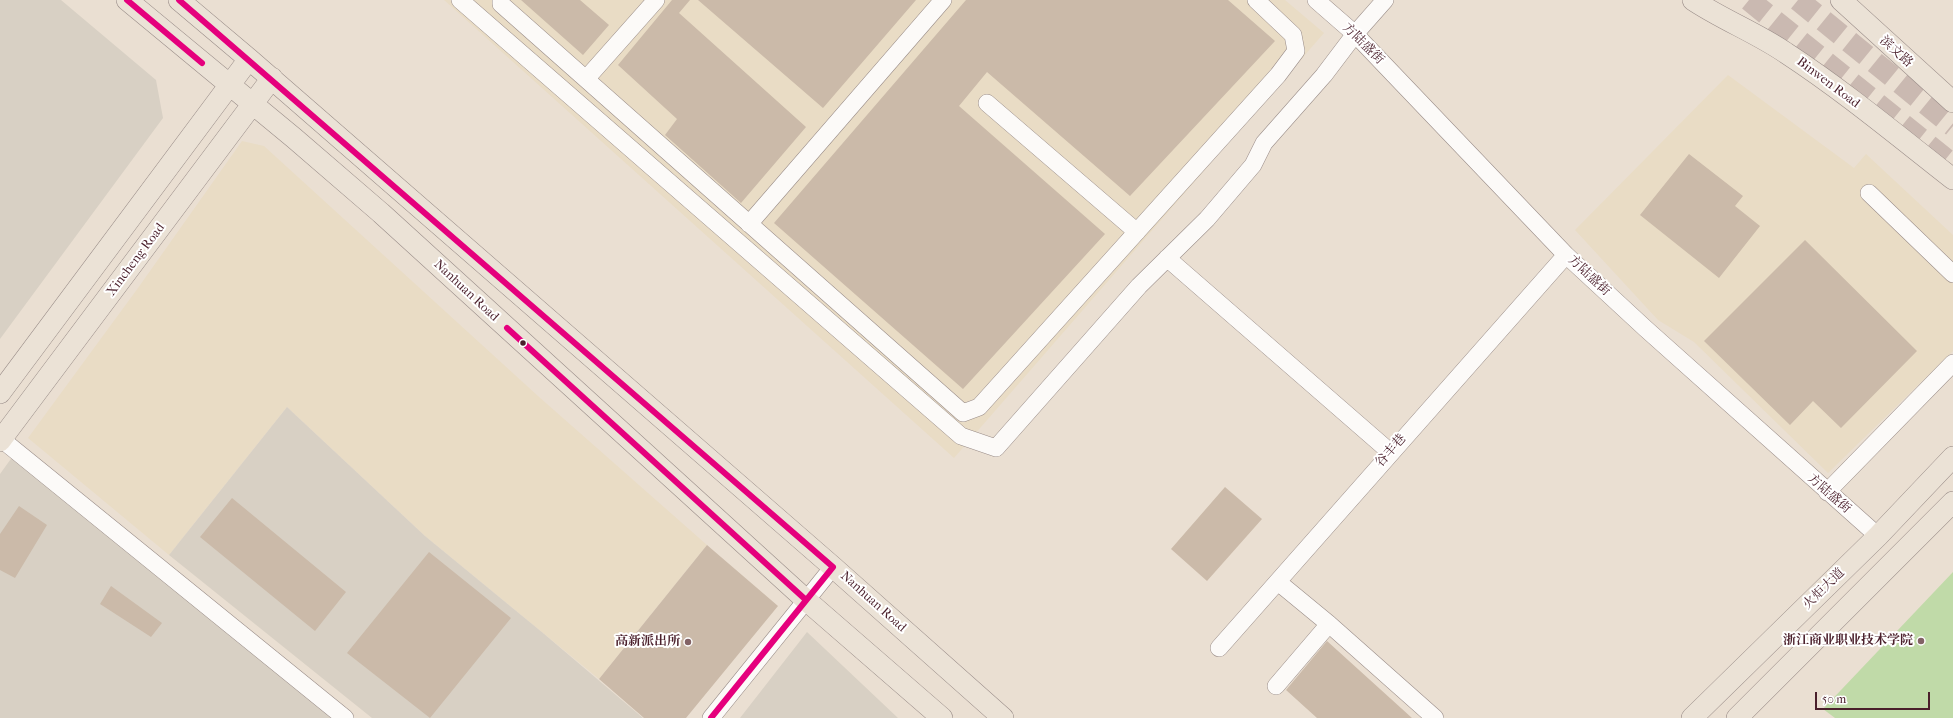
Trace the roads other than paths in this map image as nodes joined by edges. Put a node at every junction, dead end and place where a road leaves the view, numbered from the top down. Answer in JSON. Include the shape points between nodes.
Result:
{"nodes":[{"id":1,"x":127,"y":0,"type":"edge"},
{"id":2,"x":179,"y":0,"type":"edge"},
{"id":3,"x":460,"y":0,"type":"edge"},
{"id":4,"x":501,"y":0,"type":"edge"},
{"id":5,"x":656,"y":0,"type":"edge"},
{"id":6,"x":943,"y":0,"type":"edge"},
{"id":7,"x":1256,"y":0,"type":"edge"},
{"id":8,"x":1316,"y":0,"type":"edge"},
{"id":9,"x":1385,"y":0,"type":"edge"},
{"id":10,"x":1694,"y":0,"type":"edge"},
{"id":11,"x":1841,"y":0,"type":"edge"},
{"id":12,"x":1355,"y":34,"type":"junction"},
{"id":13,"x":249,"y":59,"type":"junction"},
{"id":14,"x":272,"y":78,"type":"junction"},
{"id":15,"x":586,"y":79,"type":"junction"},
{"id":16,"x":229,"y":86,"type":"junction"},
{"id":17,"x":1953,"y":102,"type":"edge"},
{"id":18,"x":987,"y":103,"type":"dead end"},
{"id":19,"x":252,"y":104,"type":"junction"},
{"id":20,"x":1953,"y":179,"type":"edge"},
{"id":21,"x":1869,"y":192,"type":"dead end"},
{"id":22,"x":749,"y":224,"type":"junction"},
{"id":23,"x":1137,"y":232,"type":"junction"},
{"id":24,"x":1566,"y":255,"type":"junction"},
{"id":25,"x":1167,"y":258,"type":"junction"},
{"id":26,"x":1953,"y":274,"type":"edge"},
{"id":27,"x":1953,"y":363,"type":"edge"},
{"id":28,"x":0,"y":393,"type":"edge"},
{"id":29,"x":1,"y":439,"type":"edge"},
{"id":30,"x":1390,"y":452,"type":"junction"},
{"id":31,"x":1953,"y":457,"type":"edge"},
{"id":32,"x":1827,"y":492,"type":"junction"},
{"id":33,"x":1953,"y":502,"type":"edge"},
{"id":34,"x":1878,"y":536,"type":"junction"},
{"id":35,"x":833,"y":567,"type":"junction"},
{"id":36,"x":1278,"y":582,"type":"junction"},
{"id":37,"x":806,"y":600,"type":"junction"},
{"id":38,"x":1329,"y":624,"type":"junction"},
{"id":39,"x":1219,"y":648,"type":"dead end"},
{"id":40,"x":1276,"y":686,"type":"dead end"},
{"id":41,"x":345,"y":718,"type":"edge"},
{"id":42,"x":711,"y":718,"type":"edge"},
{"id":43,"x":942,"y":718,"type":"edge"},
{"id":44,"x":1003,"y":718,"type":"edge"},
{"id":45,"x":1435,"y":718,"type":"edge"},
{"id":46,"x":1692,"y":718,"type":"edge"},
{"id":47,"x":1737,"y":718,"type":"edge"}],
"edges":[{"from":1,"to":16,"type":"main road","name":"Nanhuan Road"},
{"from":2,"to":13,"type":"main road","name":"Nanhuan Road"},
{"from":3,"to":25,"type":"street","via":[[961,436],[996,448],[1139,286]]},
{"from":4,"to":15,"type":"street","via":[[501,4]]},
{"from":5,"to":15,"type":"street"},
{"from":6,"to":22,"type":"street"},
{"from":7,"to":23,"type":"street","via":[[1293,36],[1296,51],[1278,75]]},
{"from":8,"to":12,"type":"street","name":"方陆盛街"},
{"from":9,"to":12,"type":"street"},
{"from":10,"to":20,"type":"main road","name":"Binwen Road","via":[[1791,56]]},
{"from":11,"to":17,"type":"main road","name":"滨文路"},
{"from":12,"to":24,"type":"street","name":"方陆盛街"},
{"from":12,"to":25,"type":"street","via":[[1324,76],[1264,143],[1253,166],[1207,219]]},
{"from":13,"to":14,"type":"main road","name":"Nanhuan Road"},
{"from":13,"to":16,"type":"main road"},
{"from":14,"to":19,"type":"main road","name":"Xincheng Road"},
{"from":14,"to":35,"type":"main road","name":"Nanhuan Road"},
{"from":15,"to":22,"type":"street"},
{"from":16,"to":19,"type":"main road","name":"Nanhuan Road"},
{"from":16,"to":28,"type":"main road"},
{"from":18,"to":23,"type":"street"},
{"from":19,"to":29,"type":"main road","name":"Xincheng Road"},
{"from":19,"to":37,"type":"main road","name":"Nanhuan Road","via":[[381,212]]},
{"from":21,"to":26,"type":"street"},
{"from":22,"to":23,"type":"street","via":[[963,413],[979,407]]},
{"from":24,"to":30,"type":"street","name":"谷丰巷"},
{"from":24,"to":32,"type":"street","name":"方陆盛街"},
{"from":25,"to":30,"type":"street"},
{"from":27,"to":32,"type":"street"},
{"from":29,"to":41,"type":"street"},
{"from":30,"to":36,"type":"street","name":"谷丰巷"},
{"from":31,"to":34,"type":"main road","name":"火炬大道"},
{"from":32,"to":34,"type":"street","name":"方陆盛街"},
{"from":33,"to":47,"type":"main road"},
{"from":34,"to":46,"type":"main road","name":"火炬大道"},
{"from":35,"to":37,"type":"street"},
{"from":35,"to":44,"type":"main road","name":"Nanhuan Road"},
{"from":36,"to":38,"type":"street"},
{"from":36,"to":39,"type":"street","name":"谷丰巷"},
{"from":37,"to":42,"type":"street"},
{"from":37,"to":43,"type":"main road","name":"Nanhuan Road"},
{"from":38,"to":40,"type":"street"},
{"from":38,"to":45,"type":"street"}]}
